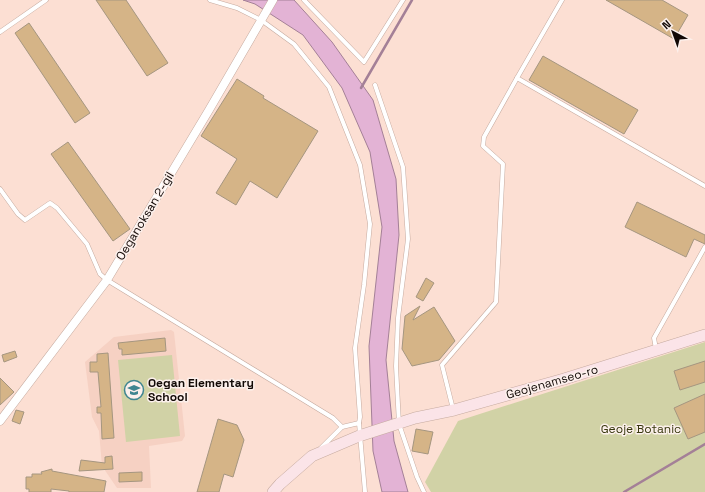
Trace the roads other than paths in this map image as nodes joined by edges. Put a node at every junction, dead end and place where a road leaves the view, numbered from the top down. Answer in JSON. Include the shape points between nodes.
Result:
{"nodes":[{"id":1,"x":46,"y":0,"type":"edge"},
{"id":2,"x":210,"y":0,"type":"edge"},
{"id":3,"x":273,"y":0,"type":"edge"},
{"id":4,"x":304,"y":0,"type":"edge"},
{"id":5,"x":403,"y":0,"type":"edge"},
{"id":6,"x":562,"y":0,"type":"edge"},
{"id":7,"x":262,"y":20,"type":"junction"},
{"id":8,"x":0,"y":32,"type":"edge"},
{"id":9,"x":517,"y":78,"type":"junction"},
{"id":10,"x":375,"y":85,"type":"dead end"},
{"id":11,"x":705,"y":186,"type":"edge"},
{"id":12,"x":0,"y":189,"type":"edge"},
{"id":13,"x":705,"y":247,"type":"edge"},
{"id":14,"x":107,"y":280,"type":"junction"},
{"id":15,"x":705,"y":335,"type":"edge"},
{"id":16,"x":656,"y":351,"type":"junction"},
{"id":17,"x":454,"y":410,"type":"junction"},
{"id":18,"x":0,"y":421,"type":"edge"},
{"id":19,"x":359,"y":423,"type":"junction"},
{"id":20,"x":398,"y":424,"type":"junction"},
{"id":21,"x":342,"y":427,"type":"junction"},
{"id":22,"x":359,"y":436,"type":"junction"},
{"id":23,"x":312,"y":456,"type":"junction"},
{"id":24,"x":273,"y":492,"type":"edge"},
{"id":25,"x":366,"y":492,"type":"edge"},
{"id":26,"x":424,"y":492,"type":"edge"}],
"edges":[{"from":1,"to":8,"type":"lane"},
{"from":2,"to":7,"type":"lane","via":[[237,8]]},
{"from":3,"to":7,"type":"street","name":"Oeganoksan 2-gil"},
{"from":4,"to":5,"type":"lane","via":[[364,62]]},
{"from":6,"to":9,"type":"lane"},
{"from":7,"to":14,"type":"street","name":"Oeganoksan 2-gil"},
{"from":7,"to":19,"type":"lane","via":[[294,44],[329,87],[360,165],[370,224],[355,348]]},
{"from":9,"to":11,"type":"lane"},
{"from":9,"to":17,"type":"lane","via":[[484,137],[483,146],[503,164],[496,302],[442,365]]},
{"from":10,"to":20,"type":"lane","via":[[403,167],[408,239],[398,318]]},
{"from":12,"to":14,"type":"lane","via":[[25,220],[50,203],[57,208],[87,244],[100,274]]},
{"from":13,"to":16,"type":"lane","via":[[654,338]]},
{"from":14,"to":18,"type":"street","name":"Oeganoksan 2-gil"},
{"from":14,"to":21,"type":"lane","via":[[333,418]]},
{"from":15,"to":16,"type":"main road","name":"Geojenamseo-ro"},
{"from":16,"to":17,"type":"main road","name":"Geojenamseo-ro"},
{"from":17,"to":20,"type":"main road","name":"Geojenamseo-ro"},
{"from":19,"to":21,"type":"lane"},
{"from":19,"to":22,"type":"lane"},
{"from":20,"to":22,"type":"main road","name":"Geojenamseo-ro"},
{"from":20,"to":26,"type":"lane"},
{"from":21,"to":23,"type":"lane"},
{"from":22,"to":23,"type":"main road"},
{"from":22,"to":25,"type":"lane"},
{"from":23,"to":24,"type":"main road"}]}
